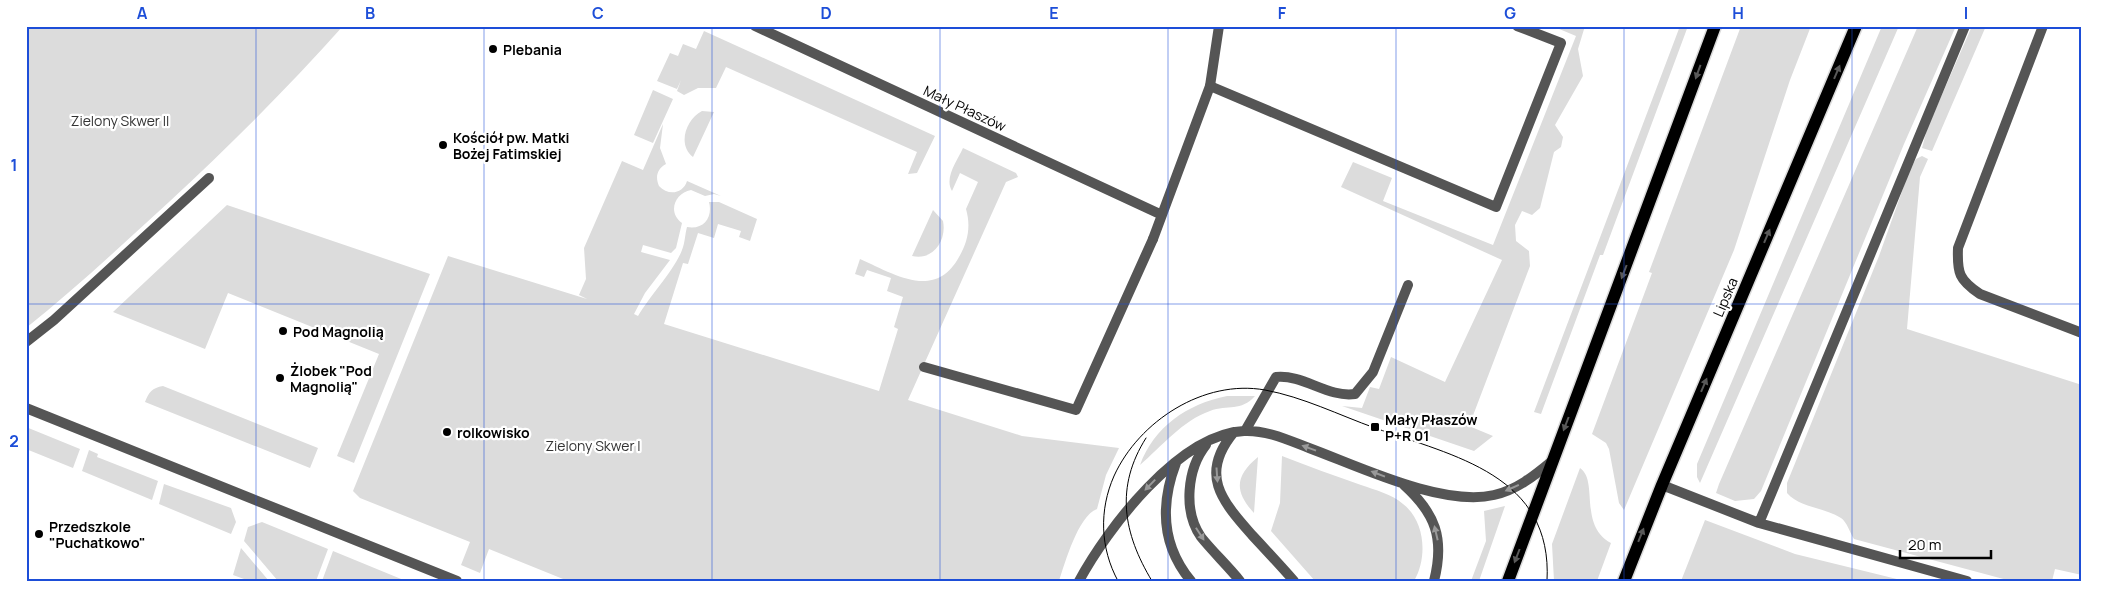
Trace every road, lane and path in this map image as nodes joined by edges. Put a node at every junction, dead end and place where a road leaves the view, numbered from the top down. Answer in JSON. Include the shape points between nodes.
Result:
{"nodes":[{"id":1,"x":755,"y":26,"type":"edge"},
{"id":2,"x":1219,"y":26,"type":"edge"},
{"id":3,"x":1518,"y":26,"type":"edge"},
{"id":4,"x":1715,"y":26,"type":"edge"},
{"id":5,"x":1856,"y":26,"type":"edge"},
{"id":6,"x":1966,"y":26,"type":"edge"},
{"id":7,"x":2044,"y":26,"type":"edge"},
{"id":8,"x":1210,"y":86,"type":"junction"},
{"id":9,"x":209,"y":178,"type":"dead end"},
{"id":10,"x":1162,"y":215,"type":"junction"},
{"id":11,"x":1408,"y":285,"type":"dead end"},
{"id":12,"x":2082,"y":333,"type":"edge"},
{"id":13,"x":26,"y":342,"type":"edge"},
{"id":14,"x":924,"y":367,"type":"dead end"},
{"id":15,"x":26,"y":408,"type":"edge"},
{"id":16,"x":1240,"y":431,"type":"junction"},
{"id":17,"x":1210,"y":440,"type":"junction"},
{"id":18,"x":1552,"y":461,"type":"junction"},
{"id":19,"x":1176,"y":462,"type":"junction"},
{"id":20,"x":1401,"y":482,"type":"junction"},
{"id":21,"x":1662,"y":485,"type":"junction"},
{"id":22,"x":1759,"y":523,"type":"junction"},
{"id":23,"x":457,"y":581,"type":"edge"},
{"id":24,"x":1079,"y":581,"type":"edge"},
{"id":25,"x":1191,"y":581,"type":"edge"},
{"id":26,"x":1240,"y":581,"type":"edge"},
{"id":27,"x":1294,"y":581,"type":"edge"},
{"id":28,"x":1434,"y":581,"type":"edge"},
{"id":29,"x":1508,"y":581,"type":"edge"},
{"id":30,"x":1624,"y":581,"type":"edge"},
{"id":31,"x":1967,"y":581,"type":"edge"}],
"edges":[{"from":1,"to":10,"type":"street","name":"Mały Płaszów"},
{"from":2,"to":8,"type":"street"},
{"from":3,"to":8,"type":"street","via":[[1561,43],[1496,207]]},
{"from":4,"to":18,"type":"main road","one_way":true},
{"from":21,"to":5,"type":"main road","name":"Lipska","one_way":true},
{"from":6,"to":22,"type":"street"},
{"from":7,"to":12,"type":"street","via":[[1958,248],[1957,268],[1965,284],[1980,294]]},
{"from":8,"to":10,"type":"street"},
{"from":9,"to":13,"type":"street"},
{"from":10,"to":14,"type":"street","via":[[1076,410]]},
{"from":11,"to":16,"type":"street","via":[[1373,372],[1355,394],[1346,395],[1276,377]]},
{"from":15,"to":23,"type":"street"},
{"from":16,"to":17,"type":"street"},
{"from":20,"to":16,"type":"street","one_way":true,"via":[[1278,436]]},
{"from":16,"to":27,"type":"street","one_way":true,"via":[[1222,448],[1216,465],[1219,491],[1232,513]]},
{"from":17,"to":19,"type":"street"},
{"from":17,"to":26,"type":"street","one_way":true,"via":[[1192,474],[1192,515],[1201,536]]},
{"from":18,"to":20,"type":"street","one_way":true,"via":[[1525,482],[1487,496],[1453,494]]},
{"from":18,"to":29,"type":"main road","one_way":true},
{"from":19,"to":24,"type":"street","one_way":true,"via":[[1126,510],[1091,558]]},
{"from":19,"to":25,"type":"street","via":[[1166,499],[1166,529],[1174,558]]},
{"from":28,"to":20,"type":"street","one_way":true,"via":[[1439,551],[1435,524],[1424,504]]},
{"from":21,"to":22,"type":"street"},
{"from":30,"to":21,"type":"main road","name":"Lipska","one_way":true},
{"from":22,"to":31,"type":"street"}]}
